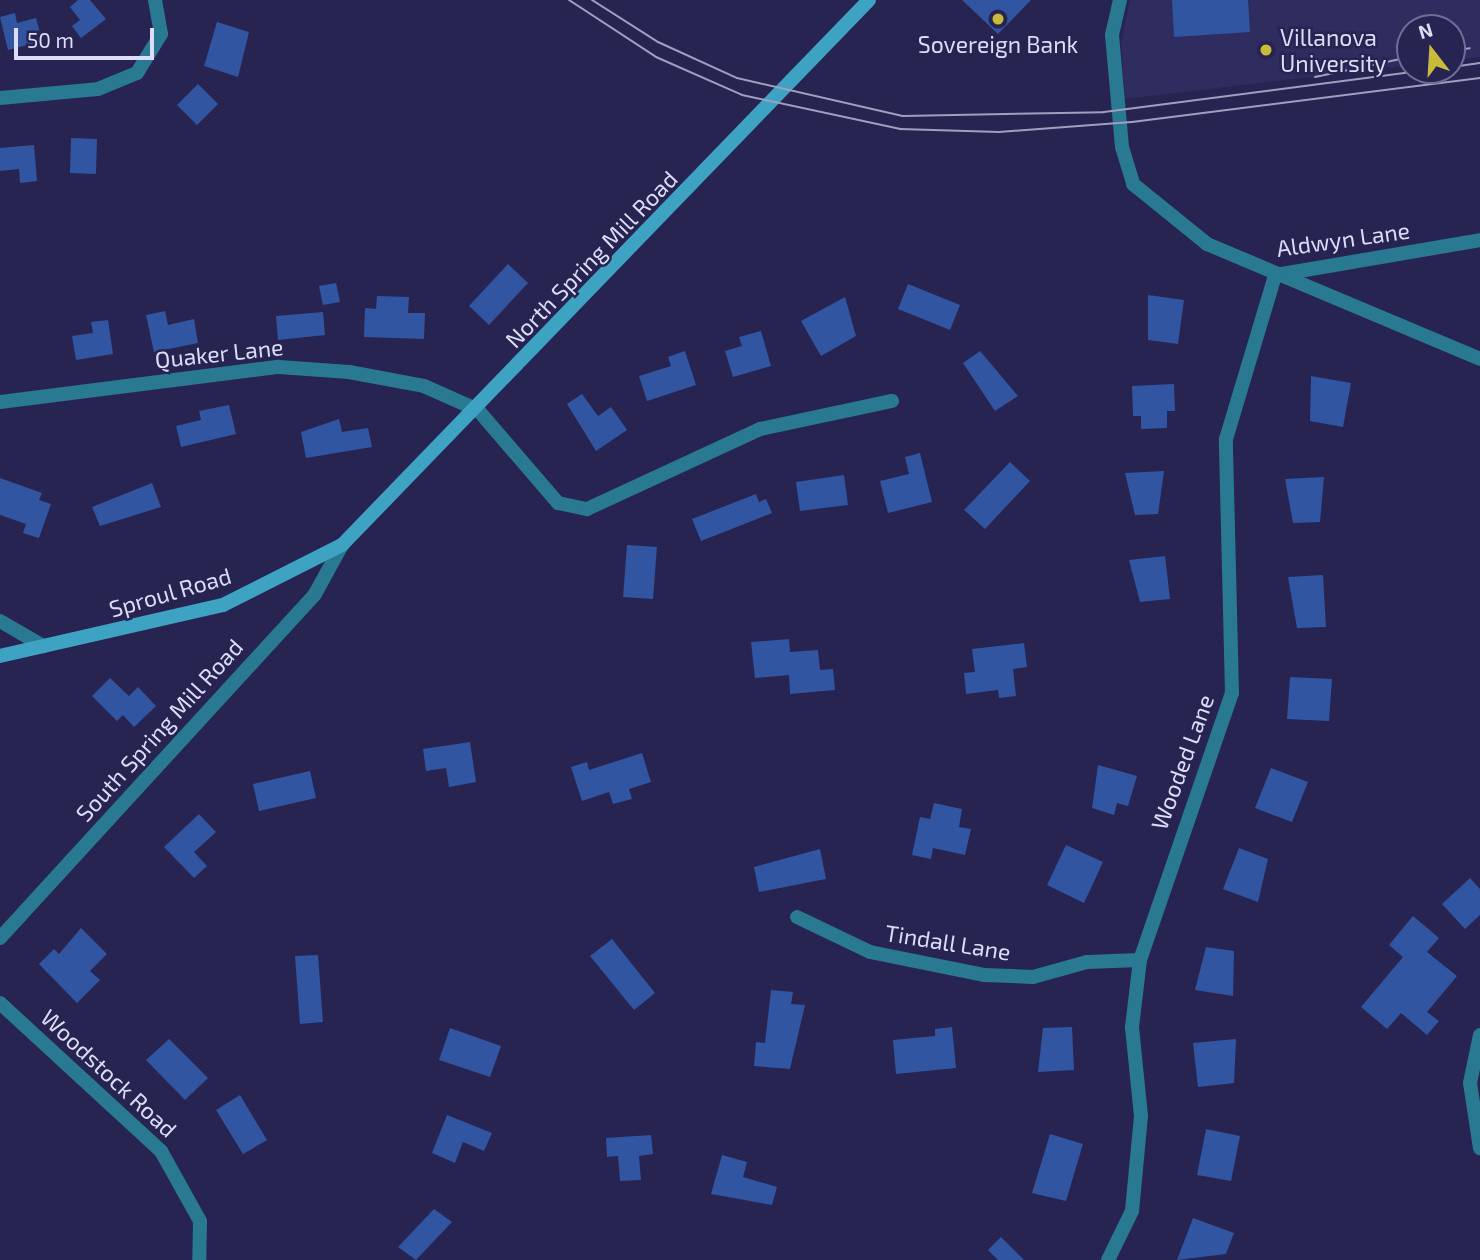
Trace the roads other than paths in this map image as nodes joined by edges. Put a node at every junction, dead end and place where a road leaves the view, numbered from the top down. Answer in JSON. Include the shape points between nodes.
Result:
{"nodes":[{"id":1,"x":155,"y":0,"type":"edge"},
{"id":2,"x":869,"y":0,"type":"edge"},
{"id":3,"x":1120,"y":0,"type":"edge"},
{"id":4,"x":0,"y":98,"type":"edge"},
{"id":5,"x":1480,"y":240,"type":"edge"},
{"id":6,"x":1275,"y":276,"type":"junction"},
{"id":7,"x":1480,"y":359,"type":"edge"},
{"id":8,"x":892,"y":401,"type":"dead end"},
{"id":9,"x":0,"y":402,"type":"edge"},
{"id":10,"x":478,"y":410,"type":"junction"},
{"id":11,"x":342,"y":545,"type":"junction"},
{"id":12,"x":0,"y":621,"type":"edge"},
{"id":13,"x":43,"y":646,"type":"junction"},
{"id":14,"x":0,"y":656,"type":"edge"},
{"id":15,"x":797,"y":916,"type":"dead end"},
{"id":16,"x":0,"y":937,"type":"edge"},
{"id":17,"x":1140,"y":960,"type":"junction"},
{"id":18,"x":0,"y":1003,"type":"edge"},
{"id":19,"x":1480,"y":1035,"type":"edge"},
{"id":20,"x":1480,"y":1148,"type":"edge"},
{"id":21,"x":199,"y":1260,"type":"edge"},
{"id":22,"x":1108,"y":1260,"type":"edge"}],
"edges":[{"from":1,"to":4,"type":"street","via":[[161,34],[137,73],[98,89]]},
{"from":2,"to":10,"type":"main road","name":"North Spring Mill Road"},
{"from":3,"to":6,"type":"street","name":"Aldwyn Lane","via":[[1112,35],[1122,147],[1133,184],[1207,244]]},
{"from":5,"to":6,"type":"street","name":"Aldwyn Lane"},
{"from":6,"to":7,"type":"street"},
{"from":6,"to":17,"type":"street","name":"Wooded Lane","via":[[1226,439],[1232,693]]},
{"from":8,"to":10,"type":"street","via":[[760,429],[587,509],[558,503]]},
{"from":9,"to":10,"type":"street","name":"Quaker Lane","via":[[279,367],[424,386]]},
{"from":10,"to":11,"type":"main road","name":"North Spring Mill Road"},
{"from":11,"to":13,"type":"main road","name":"Sproul Road","via":[[223,605]]},
{"from":11,"to":16,"type":"street","name":"South Spring Mill Road","via":[[315,594]]},
{"from":12,"to":13,"type":"street"},
{"from":13,"to":14,"type":"main road","name":"Sproul Road"},
{"from":15,"to":17,"type":"street","name":"Tindall Lane","via":[[870,952],[984,975],[1033,977],[1087,962]]},
{"from":17,"to":22,"type":"street","name":"Wooded Lane","via":[[1132,1027],[1141,1116],[1132,1211]]},
{"from":18,"to":21,"type":"street","name":"Woodstock Road","via":[[161,1151],[200,1221]]},
{"from":19,"to":20,"type":"street","via":[[1469,1083]]}]}
